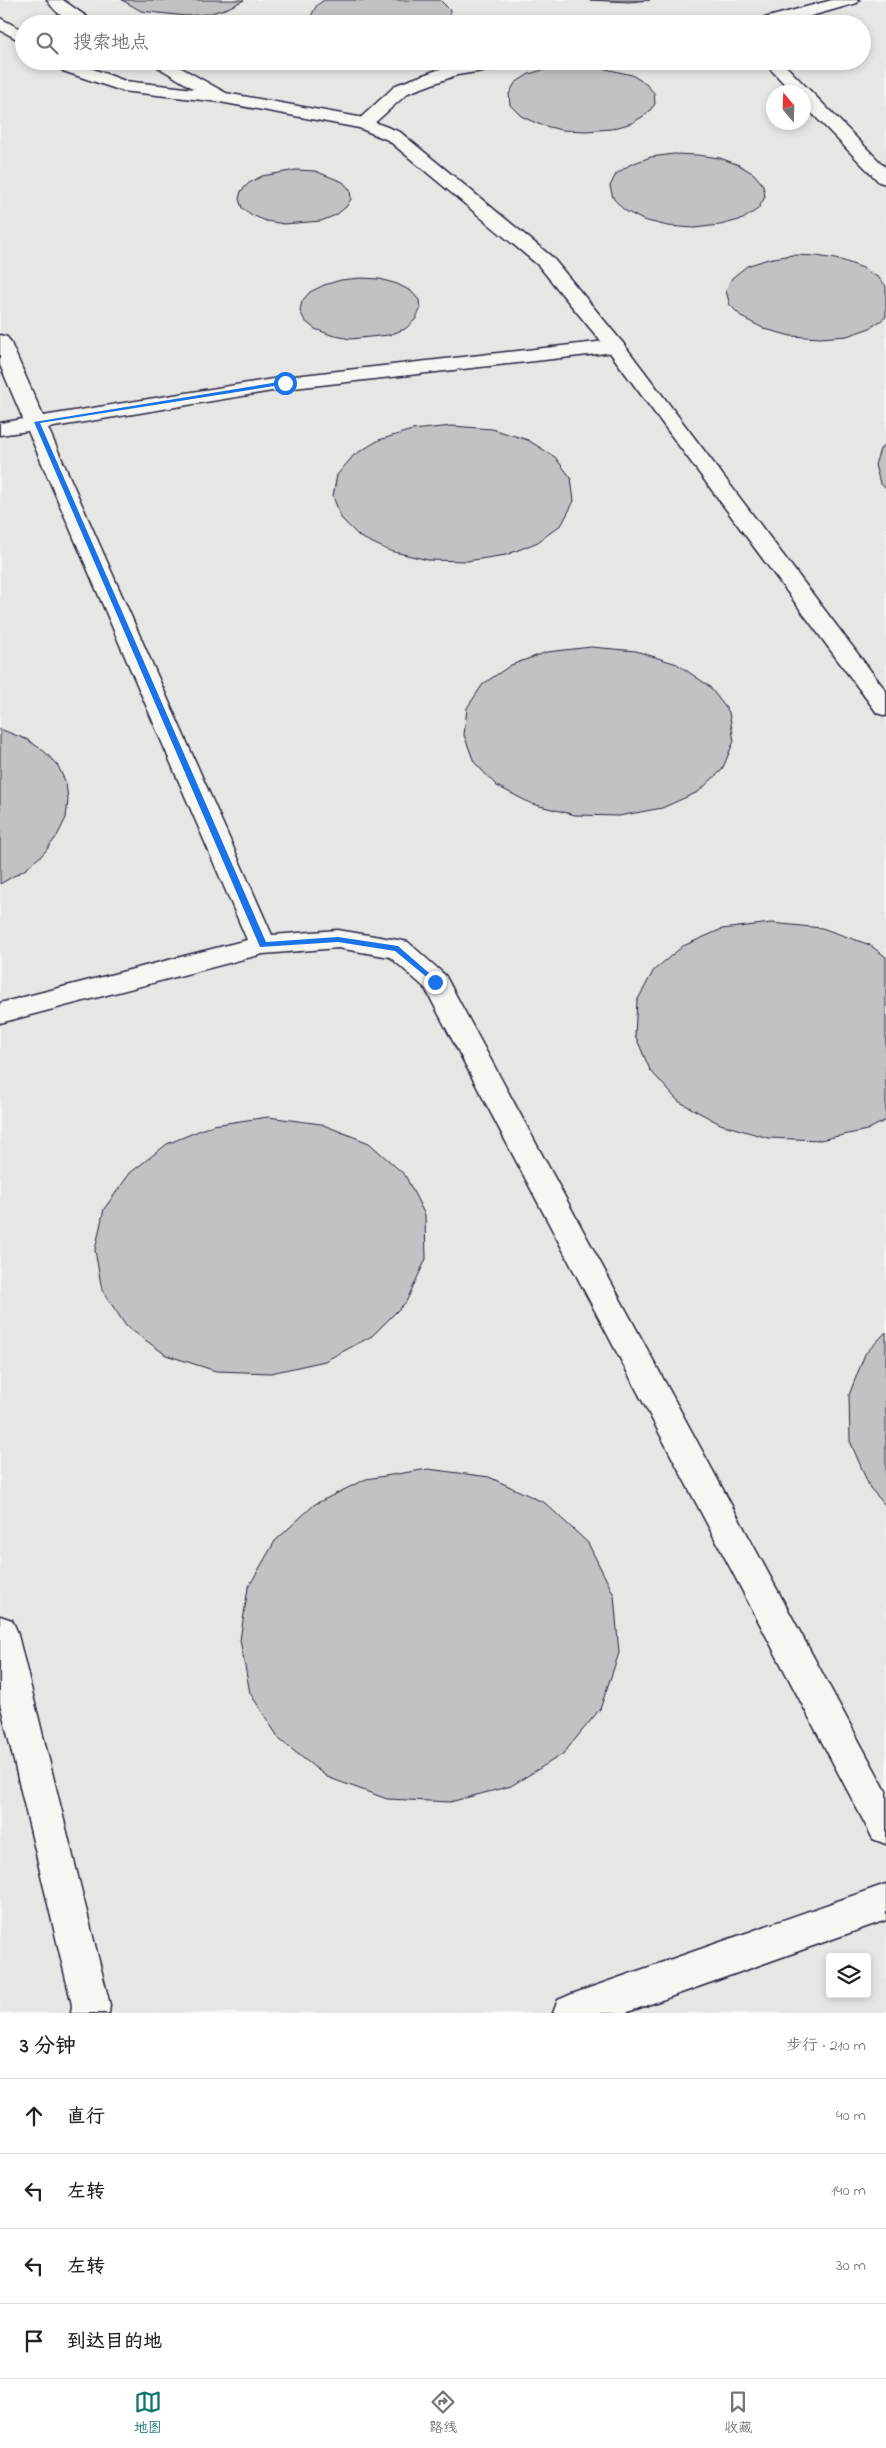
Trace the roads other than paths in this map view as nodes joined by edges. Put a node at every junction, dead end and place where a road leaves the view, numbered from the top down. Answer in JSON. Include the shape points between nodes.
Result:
{"nodes":[{"id":1,"x":55,"y":0,"type":"edge"},
{"id":2,"x":851,"y":0,"type":"edge"},
{"id":3,"x":815,"y":4,"type":"edge"},
{"id":4,"x":74,"y":15,"type":"edge"},
{"id":5,"x":786,"y":15,"type":"edge"},
{"id":6,"x":0,"y":23,"type":"edge"},
{"id":7,"x":15,"y":32,"type":"edge"},
{"id":8,"x":77,"y":70,"type":"edge"},
{"id":9,"x":172,"y":70,"type":"edge"},
{"id":10,"x":454,"y":70,"type":"edge"},
{"id":11,"x":779,"y":70,"type":"edge"},
{"id":12,"x":794,"y":85,"type":"edge"},
{"id":13,"x":220,"y":97,"type":"junction"},
{"id":14,"x":811,"y":103,"type":"edge"},
{"id":15,"x":364,"y":123,"type":"junction"},
{"id":16,"x":886,"y":178,"type":"edge"},
{"id":17,"x":0,"y":341,"type":"edge"},
{"id":18,"x":615,"y":346,"type":"junction"},
{"id":19,"x":37,"y":422,"type":"junction"},
{"id":20,"x":0,"y":428,"type":"edge"},
{"id":21,"x":886,"y":708,"type":"edge"},
{"id":22,"x":263,"y":945,"type":"junction"},
{"id":23,"x":0,"y":1014,"type":"edge"},
{"id":24,"x":0,"y":1631,"type":"edge"},
{"id":25,"x":886,"y":1827,"type":"edge"},
{"id":26,"x":886,"y":1902,"type":"edge"},
{"id":27,"x":90,"y":2013,"type":"edge"},
{"id":28,"x":572,"y":2013,"type":"edge"}],
"edges":[{"from":1,"to":4,"type":"street"},
{"from":2,"to":3,"type":"street"},
{"from":3,"to":5,"type":"street"},
{"from":6,"to":7,"type":"street"},
{"from":8,"to":13,"type":"street","via":[[122,86]]},
{"from":9,"to":13,"type":"street"},
{"from":10,"to":15,"type":"street","via":[[402,89]]},
{"from":11,"to":12,"type":"street"},
{"from":13,"to":15,"type":"street"},
{"from":14,"to":16,"type":"street"},
{"from":15,"to":18,"type":"street","via":[[394,136],[545,261]]},
{"from":17,"to":19,"type":"street"},
{"from":18,"to":19,"type":"street","via":[[285,383]]},
{"from":18,"to":21,"type":"street"},
{"from":19,"to":20,"type":"street"},
{"from":19,"to":22,"type":"street"},
{"from":22,"to":23,"type":"street"},
{"from":22,"to":25,"type":"street","via":[[338,940],[398,949],[435,982]]},
{"from":24,"to":27,"type":"street","via":[[91,2005]]},
{"from":26,"to":28,"type":"street"}]}
